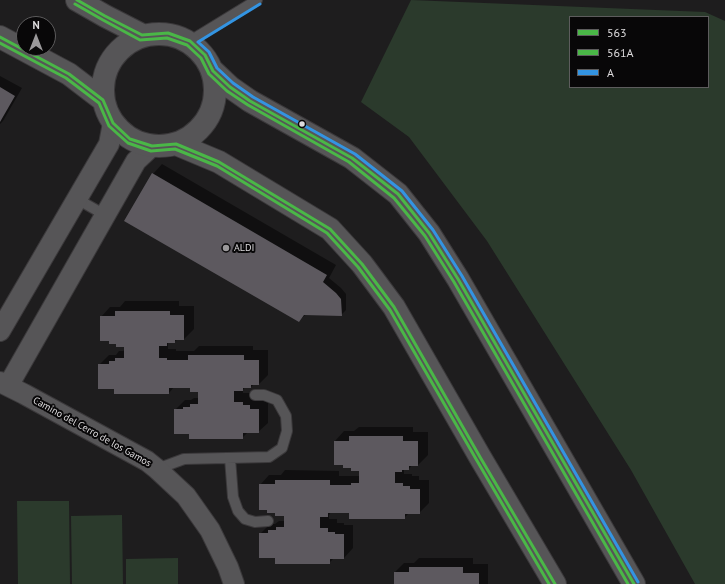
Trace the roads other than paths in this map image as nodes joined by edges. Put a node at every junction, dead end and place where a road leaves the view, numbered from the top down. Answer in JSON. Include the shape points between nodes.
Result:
{"nodes":[{"id":1,"x":77,"y":0,"type":"edge"},
{"id":2,"x":257,"y":0,"type":"edge"},
{"id":3,"x":142,"y":35,"type":"junction"},
{"id":4,"x":0,"y":37,"type":"edge"},
{"id":5,"x":190,"y":42,"type":"junction"},
{"id":6,"x":213,"y":71,"type":"junction"},
{"id":7,"x":103,"y":100,"type":"junction"},
{"id":8,"x":113,"y":123,"type":"junction"},
{"id":9,"x":176,"y":144,"type":"junction"},
{"id":10,"x":152,"y":146,"type":"junction"},
{"id":11,"x":77,"y":199,"type":"junction"},
{"id":12,"x":105,"y":215,"type":"junction"},
{"id":13,"x":0,"y":331,"type":"edge"},
{"id":14,"x":4,"y":384,"type":"edge"},
{"id":15,"x":255,"y":395,"type":"dead end"},
{"id":16,"x":230,"y":458,"type":"junction"},
{"id":17,"x":157,"y":469,"type":"junction"},
{"id":18,"x":268,"y":521,"type":"dead end"},
{"id":19,"x":234,"y":584,"type":"edge"},
{"id":20,"x":555,"y":584,"type":"edge"},
{"id":21,"x":634,"y":584,"type":"edge"}],
"edges":[{"from":1,"to":3,"type":"street"},
{"from":2,"to":5,"type":"lane"},
{"from":3,"to":5,"type":"street","via":[[168,33]]},
{"from":3,"to":7,"type":"street","via":[[123,46],[104,73]]},
{"from":4,"to":7,"type":"street","via":[[69,74]]},
{"from":5,"to":6,"type":"street","via":[[205,55]]},
{"from":6,"to":9,"type":"street","via":[[216,96],[206,122],[189,138]]},
{"from":6,"to":21,"type":"street","via":[[250,101],[352,158],[398,194],[429,233],[458,279]]},
{"from":7,"to":8,"type":"street"},
{"from":8,"to":10,"type":"street","via":[[130,138]]},
{"from":8,"to":11,"type":"street","via":[[109,144]]},
{"from":9,"to":10,"type":"street"},
{"from":9,"to":20,"type":"street","via":[[219,162],[330,229],[362,264],[394,307]]},
{"from":10,"to":12,"type":"street","name":"Camino del Cerro de los Gamos","via":[[136,161]]},
{"from":11,"to":12,"type":"lane"},
{"from":11,"to":13,"type":"street"},
{"from":12,"to":14,"type":"street","name":"Camino del Cerro de los Gamos"},
{"from":14,"to":17,"type":"street","name":"Camino del Cerro de los Gamos","via":[[147,461]]},
{"from":15,"to":16,"type":"lane","via":[[277,400],[286,416],[287,432],[282,448],[269,457]]},
{"from":16,"to":17,"type":"lane","via":[[184,459]]},
{"from":16,"to":18,"type":"lane","via":[[233,497],[238,511],[244,519],[255,522]]},
{"from":17,"to":19,"type":"street","name":"Camino del Cerro de los Gamos","via":[[186,496],[210,530]]}]}
